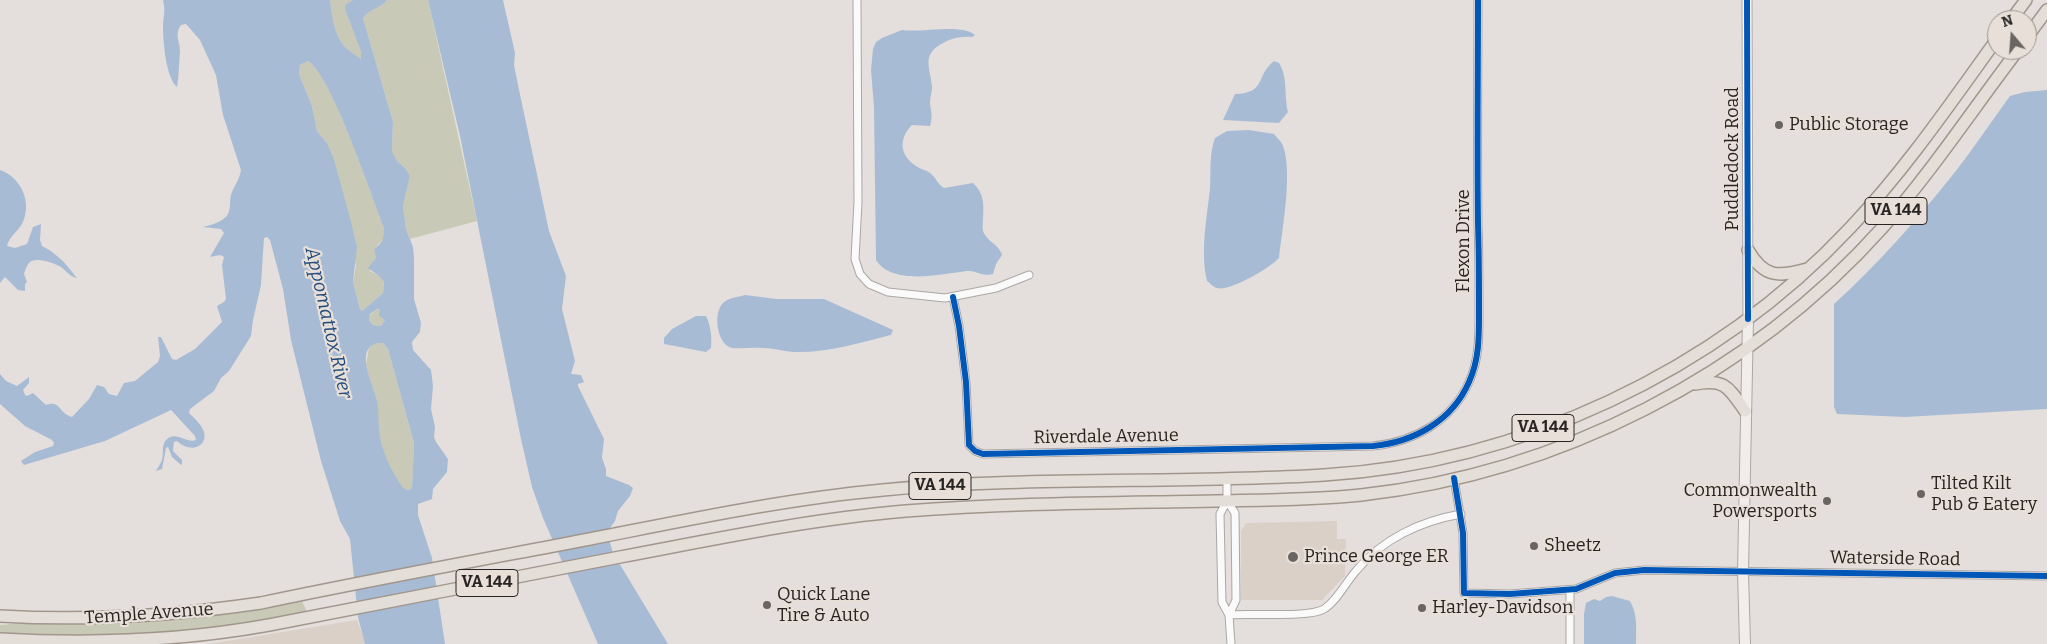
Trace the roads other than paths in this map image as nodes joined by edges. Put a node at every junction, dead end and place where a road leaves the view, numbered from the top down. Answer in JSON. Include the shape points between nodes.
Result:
{"nodes":[{"id":1,"x":857,"y":0,"type":"edge"},
{"id":2,"x":1478,"y":0,"type":"edge"},
{"id":3,"x":1747,"y":0,"type":"edge"},
{"id":4,"x":2047,"y":10,"type":"edge"},
{"id":5,"x":2037,"y":24,"type":"edge"},
{"id":6,"x":1987,"y":52,"type":"edge"},
{"id":7,"x":2011,"y":60,"type":"edge"},
{"id":8,"x":1748,"y":250,"type":"junction"},
{"id":9,"x":1808,"y":268,"type":"junction"},
{"id":10,"x":1029,"y":275,"type":"dead end"},
{"id":11,"x":953,"y":297,"type":"junction"},
{"id":12,"x":1748,"y":319,"type":"junction"},
{"id":13,"x":1748,"y":346,"type":"junction"},
{"id":14,"x":1688,"y":385,"type":"junction"},
{"id":15,"x":1745,"y":411,"type":"junction"},
{"id":16,"x":1396,"y":443,"type":"joint"},
{"id":17,"x":1227,"y":478,"type":"junction"},
{"id":18,"x":1454,"y":478,"type":"junction"},
{"id":19,"x":1227,"y":501,"type":"junction"},
{"id":20,"x":1461,"y":514,"type":"junction"},
{"id":21,"x":1743,"y":572,"type":"junction"},
{"id":22,"x":2047,"y":576,"type":"edge"},
{"id":23,"x":1570,"y":590,"type":"junction"},
{"id":24,"x":1229,"y":615,"type":"junction"},
{"id":25,"x":0,"y":616,"type":"edge"},
{"id":26,"x":0,"y":639,"type":"edge"},
{"id":27,"x":1231,"y":644,"type":"edge"},
{"id":28,"x":1570,"y":644,"type":"edge"},
{"id":29,"x":1746,"y":644,"type":"edge"}],
"edges":[{"from":1,"to":11,"type":"street","via":[[857,267],[865,281],[878,289],[929,298]]},
{"from":2,"to":16,"type":"street","name":"Flexon Drive","via":[[1477,356],[1462,395],[1443,418],[1422,433]]},
{"from":3,"to":8,"type":"street","name":"Puddledock Road"},
{"from":4,"to":5,"type":"main road"},
{"from":6,"to":9,"type":"main road","number":"VA 144","via":[[1879,197]]},
{"from":7,"to":13,"type":"main road","number":"VA 144","via":[[1882,228],[1823,287]]},
{"from":8,"to":9,"type":"main road","via":[[1759,266],[1772,274]]},
{"from":8,"to":12,"type":"street","name":"Puddledock Road"},
{"from":9,"to":12,"type":"main road","number":"VA 144"},
{"from":10,"to":11,"type":"street","via":[[996,288]]},
{"from":11,"to":16,"type":"street","name":"Riverdale Avenue","via":[[966,382],[969,445],[978,453],[1317,448]]},
{"from":12,"to":13,"type":"main road","name":"Puddledock Road"},
{"from":12,"to":17,"type":"main road","number":"VA 144","via":[[1690,357],[1617,397],[1507,441],[1431,460],[1359,472]]},
{"from":13,"to":14,"type":"main road","number":"VA 144"},
{"from":13,"to":15,"type":"main road","name":"Puddledock Road"},
{"from":14,"to":15,"type":"main road","via":[[1707,382],[1724,385]]},
{"from":14,"to":18,"type":"main road","number":"VA 144","via":[[1590,435],[1507,465]]},
{"from":15,"to":21,"type":"main road","name":"Puddledock Road"},
{"from":17,"to":19,"type":"street"},
{"from":17,"to":25,"type":"main road","name":"Temple Avenue","number":"VA 144","via":[[887,489],[802,500],[656,526],[216,610],[142,617],[54,619]]},
{"from":18,"to":19,"type":"main road","number":"VA 144","via":[[1361,495]]},
{"from":18,"to":20,"type":"street"},
{"from":19,"to":24,"type":"street","via":[[1220,514],[1220,524],[1222,602]]},
{"from":19,"to":24,"type":"street","via":[[1235,513],[1236,600]]},
{"from":19,"to":26,"type":"main road","name":"Temple Avenue","number":"VA 144","via":[[904,511],[795,524],[212,634],[169,639],[74,642]]},
{"from":20,"to":23,"type":"street","name":"Waterside Road","via":[[1464,593]]},
{"from":20,"to":24,"type":"street","via":[[1436,518],[1413,528],[1368,556],[1331,604],[1322,610]]},
{"from":21,"to":22,"type":"street","name":"Waterside Road"},
{"from":21,"to":23,"type":"street","name":"Waterside Road","via":[[1644,570],[1615,573]]},
{"from":21,"to":29,"type":"main road","name":"Puddledock Road"},
{"from":23,"to":28,"type":"street"},
{"from":24,"to":27,"type":"street"}]}
